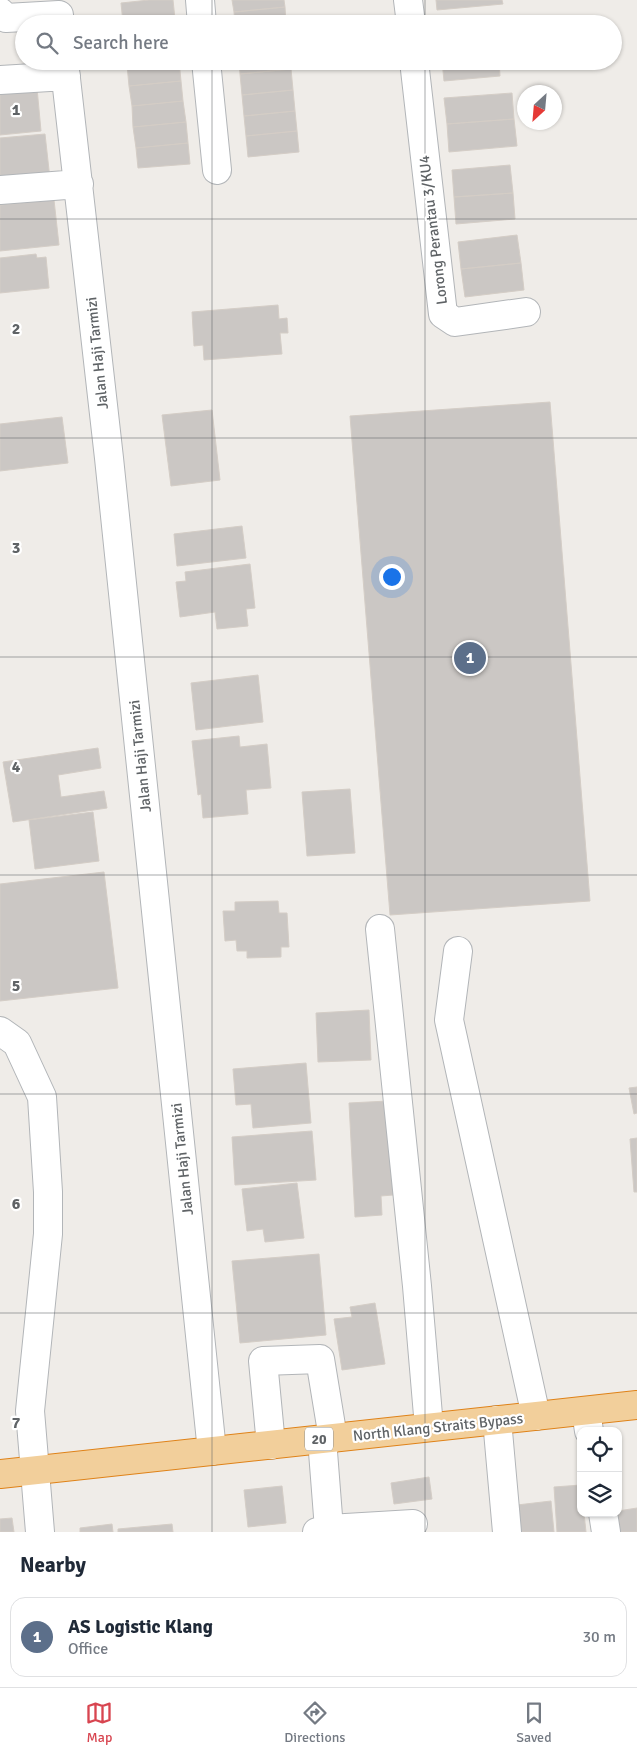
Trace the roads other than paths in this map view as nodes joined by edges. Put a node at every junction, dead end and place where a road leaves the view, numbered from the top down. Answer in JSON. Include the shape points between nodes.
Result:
{"nodes":[{"id":1,"x":200,"y":0,"type":"edge"},
{"id":2,"x":408,"y":0,"type":"edge"},
{"id":3,"x":0,"y":12,"type":"edge"},
{"id":4,"x":59,"y":13,"type":"edge"},
{"id":5,"x":38,"y":15,"type":"edge"},
{"id":6,"x":201,"y":15,"type":"edge"},
{"id":7,"x":410,"y":15,"type":"edge"},
{"id":8,"x":15,"y":17,"type":"edge"},
{"id":9,"x":59,"y":70,"type":"edge"},
{"id":10,"x":65,"y":70,"type":"edge"},
{"id":11,"x":207,"y":70,"type":"edge"},
{"id":12,"x":415,"y":70,"type":"edge"},
{"id":13,"x":0,"y":80,"type":"edge"},
{"id":14,"x":217,"y":170,"type":"dead end"},
{"id":15,"x":78,"y":184,"type":"junction"},
{"id":16,"x":0,"y":190,"type":"edge"},
{"id":17,"x":526,"y":312,"type":"dead end"},
{"id":18,"x":380,"y":929,"type":"dead end"},
{"id":19,"x":458,"y":951,"type":"dead end"},
{"id":20,"x":0,"y":1032,"type":"edge"},
{"id":21,"x":637,"y":1405,"type":"edge"},
{"id":22,"x":536,"y":1416,"type":"junction"},
{"id":23,"x":497,"y":1420,"type":"junction"},
{"id":24,"x":588,"y":1421,"type":"edge"},
{"id":25,"x":428,"y":1426,"type":"junction"},
{"id":26,"x":327,"y":1438,"type":"junction"},
{"id":27,"x":271,"y":1445,"type":"junction"},
{"id":28,"x":212,"y":1451,"type":"junction"},
{"id":29,"x":0,"y":1474,"type":"edge"},
{"id":30,"x":36,"y":1480,"type":"junction"},
{"id":31,"x":604,"y":1517,"type":"edge"},
{"id":32,"x":413,"y":1524,"type":"dead end"},
{"id":33,"x":323,"y":1530,"type":"edge"},
{"id":34,"x":40,"y":1532,"type":"edge"},
{"id":35,"x":507,"y":1532,"type":"edge"},
{"id":36,"x":606,"y":1532,"type":"edge"}],
"edges":[{"from":1,"to":6,"type":"street"},
{"from":2,"to":7,"type":"street"},
{"from":3,"to":8,"type":"street","via":[[6,18]]},
{"from":4,"to":5,"type":"street"},
{"from":9,"to":13,"type":"street"},
{"from":10,"to":15,"type":"street","name":"Jalan Haji Tarmizi"},
{"from":11,"to":14,"type":"street"},
{"from":12,"to":17,"type":"street","name":"Lorong Perantau 3/KU4","via":[[443,314],[455,322]]},
{"from":15,"to":16,"type":"street"},
{"from":15,"to":28,"type":"street","name":"Jalan Haji Tarmizi"},
{"from":18,"to":25,"type":"street","via":[[417,1286]]},
{"from":19,"to":22,"type":"street","via":[[449,1020]]},
{"from":20,"to":30,"type":"street","via":[[17,1042],[42,1097],[48,1234],[30,1416]]},
{"from":21,"to":24,"type":"highway","name":"North Klang Straits Bypass","number":"20"},
{"from":22,"to":23,"type":"highway","name":"North Klang Straits Bypass","number":"20"},
{"from":22,"to":24,"type":"highway","name":"North Klang Straits Bypass","number":"20"},
{"from":23,"to":25,"type":"highway","name":"North Klang Straits Bypass","number":"20"},
{"from":23,"to":35,"type":"street"},
{"from":25,"to":26,"type":"highway","name":"North Klang Straits Bypass","number":"20"},
{"from":26,"to":27,"type":"highway","name":"North Klang Straits Bypass","number":"20"},
{"from":26,"to":27,"type":"street","via":[[320,1359],[263,1362]]},
{"from":26,"to":33,"type":"street"},
{"from":27,"to":28,"type":"highway","name":"North Klang Straits Bypass","number":"20"},
{"from":28,"to":30,"type":"highway","name":"North Klang Straits Bypass","number":"20"},
{"from":29,"to":30,"type":"highway","name":"North Klang Straits Bypass","number":"20"},
{"from":30,"to":34,"type":"street"},
{"from":31,"to":36,"type":"street"},
{"from":32,"to":33,"type":"street"}]}
